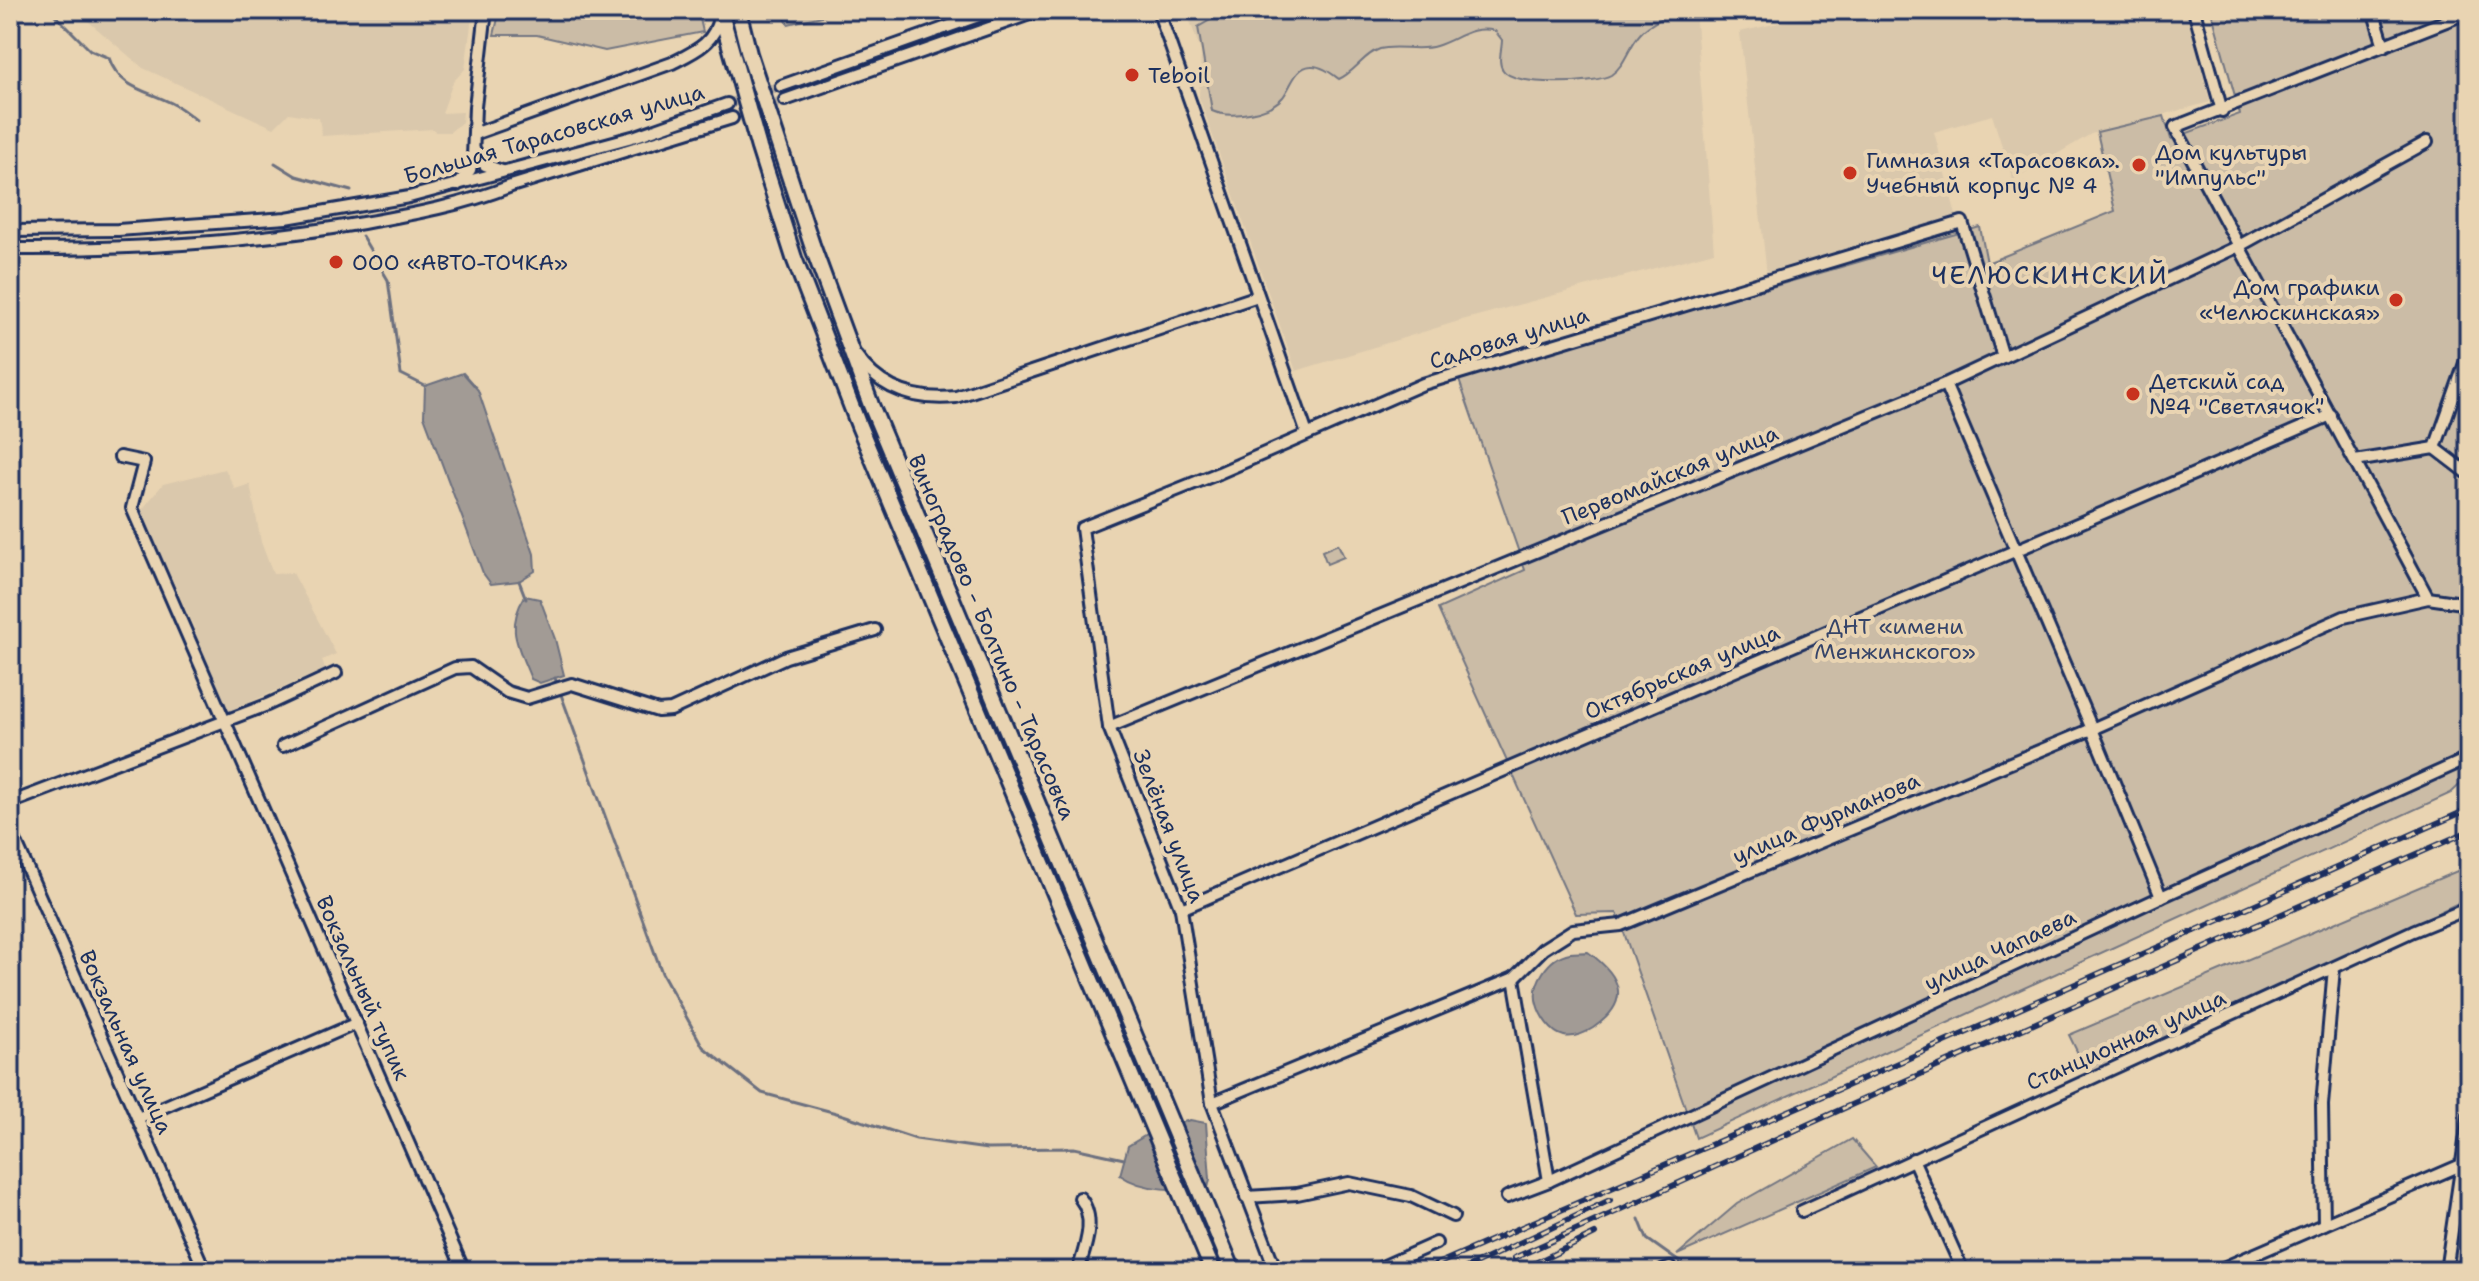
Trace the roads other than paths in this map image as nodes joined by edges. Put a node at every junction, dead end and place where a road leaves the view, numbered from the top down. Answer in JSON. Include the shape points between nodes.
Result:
{"nodes":[{"id":1,"x":486,"y":10,"type":"edge"},
{"id":2,"x":720,"y":10,"type":"edge"},
{"id":3,"x":738,"y":10,"type":"edge"},
{"id":4,"x":745,"y":10,"type":"edge"},
{"id":5,"x":995,"y":10,"type":"edge"},
{"id":6,"x":1041,"y":10,"type":"edge"},
{"id":7,"x":1158,"y":10,"type":"edge"},
{"id":8,"x":2194,"y":10,"type":"edge"},
{"id":9,"x":2373,"y":10,"type":"edge"},
{"id":10,"x":2469,"y":12,"type":"edge"},
{"id":11,"x":2384,"y":46,"type":"junction"},
{"id":12,"x":749,"y":54,"type":"junction"},
{"id":13,"x":781,"y":86,"type":"tunnel mouth"},
{"id":14,"x":785,"y":100,"type":"tunnel mouth"},
{"id":15,"x":727,"y":104,"type":"tunnel mouth"},
{"id":16,"x":2222,"y":111,"type":"junction"},
{"id":17,"x":732,"y":118,"type":"tunnel mouth"},
{"id":18,"x":474,"y":134,"type":"junction"},
{"id":19,"x":2427,"y":142,"type":"dead end"},
{"id":20,"x":474,"y":149,"type":"junction"},
{"id":21,"x":504,"y":172,"type":"junction"},
{"id":22,"x":455,"y":186,"type":"junction"},
{"id":23,"x":10,"y":231,"type":"edge"},
{"id":24,"x":2239,"y":246,"type":"junction"},
{"id":25,"x":10,"y":249,"type":"edge"},
{"id":26,"x":1258,"y":296,"type":"junction"},
{"id":27,"x":844,"y":337,"type":"junction"},
{"id":28,"x":2469,"y":352,"type":"edge"},
{"id":29,"x":2003,"y":357,"type":"junction"},
{"id":30,"x":1945,"y":384,"type":"junction"},
{"id":31,"x":2331,"y":415,"type":"junction"},
{"id":32,"x":1307,"y":434,"type":"junction"},
{"id":33,"x":2435,"y":448,"type":"junction"},
{"id":34,"x":120,"y":457,"type":"dead end"},
{"id":35,"x":2355,"y":461,"type":"junction"},
{"id":36,"x":2469,"y":474,"type":"edge"},
{"id":37,"x":1082,"y":528,"type":"joint"},
{"id":38,"x":2015,"y":551,"type":"junction"},
{"id":39,"x":2428,"y":598,"type":"junction"},
{"id":40,"x":2469,"y":604,"type":"edge"},
{"id":41,"x":875,"y":630,"type":"dead end"},
{"id":42,"x":336,"y":673,"type":"dead end"},
{"id":43,"x":223,"y":721,"type":"junction"},
{"id":44,"x":1109,"y":727,"type":"junction"},
{"id":45,"x":2092,"y":729,"type":"junction"},
{"id":46,"x":283,"y":746,"type":"dead end"},
{"id":47,"x":2469,"y":758,"type":"edge"},
{"id":48,"x":10,"y":803,"type":"edge"},
{"id":49,"x":10,"y":829,"type":"edge"},
{"id":50,"x":2161,"y":897,"type":"junction"},
{"id":51,"x":2469,"y":908,"type":"edge"},
{"id":52,"x":1181,"y":909,"type":"junction"},
{"id":53,"x":2334,"y":968,"type":"junction"},
{"id":54,"x":1514,"y":978,"type":"junction"},
{"id":55,"x":357,"y":1023,"type":"junction"},
{"id":56,"x":1212,"y":1103,"type":"junction"},
{"id":57,"x":2469,"y":1115,"type":"edge"},
{"id":58,"x":138,"y":1118,"type":"junction"},
{"id":59,"x":1913,"y":1159,"type":"junction"},
{"id":60,"x":2461,"y":1165,"type":"junction"},
{"id":61,"x":1549,"y":1181,"type":"junction"},
{"id":62,"x":1246,"y":1197,"type":"junction"},
{"id":63,"x":1507,"y":1197,"type":"dead end"},
{"id":64,"x":1080,"y":1198,"type":"dead end"},
{"id":65,"x":1802,"y":1211,"type":"dead end"},
{"id":66,"x":1453,"y":1216,"type":"dead end"},
{"id":67,"x":2324,"y":1224,"type":"junction"},
{"id":68,"x":1436,"y":1243,"type":"dead end"},
{"id":69,"x":205,"y":1271,"type":"edge"},
{"id":70,"x":464,"y":1271,"type":"edge"},
{"id":71,"x":1078,"y":1271,"type":"edge"},
{"id":72,"x":1213,"y":1271,"type":"edge"},
{"id":73,"x":1233,"y":1271,"type":"edge"},
{"id":74,"x":1276,"y":1271,"type":"edge"},
{"id":75,"x":1373,"y":1271,"type":"edge"},
{"id":76,"x":1963,"y":1271,"type":"edge"},
{"id":77,"x":2216,"y":1271,"type":"edge"},
{"id":78,"x":2446,"y":1271,"type":"edge"}],
"edges":[{"from":1,"to":18,"type":"street"},
{"from":2,"to":18,"type":"street","via":[[713,38],[698,50]]},
{"from":2,"to":72,"type":"main road","name":"Виноградово - Болтино - Тарасовка","via":[[811,302],[865,441]]},
{"from":3,"to":12,"type":"main road","name":"Виноградово - Болтино - Тарасовка"},
{"from":4,"to":12,"type":"main road"},
{"from":5,"to":13,"type":"street"},
{"from":6,"to":14,"type":"street"},
{"from":7,"to":26,"type":"street"},
{"from":8,"to":16,"type":"street"},
{"from":9,"to":11,"type":"street"},
{"from":10,"to":11,"type":"street"},
{"from":11,"to":16,"type":"street"},
{"from":12,"to":27,"type":"main road","name":"Виноградово - Болтино - Тарасовка"},
{"from":15,"to":21,"type":"street","name":"Большая Тарасовская улица","via":[[636,136]]},
{"from":16,"to":24,"type":"street","via":[[2175,127]]},
{"from":17,"to":25,"type":"street","name":"Большая Тарасовская улица","via":[[425,212],[289,235],[119,248]]},
{"from":18,"to":20,"type":"street"},
{"from":19,"to":24,"type":"street","name":"Первомайская улица"},
{"from":20,"to":21,"type":"street","via":[[485,165]]},
{"from":20,"to":22,"type":"street","via":[[470,170]]},
{"from":21,"to":22,"type":"street","name":"Большая Тарасовская улица"},
{"from":22,"to":23,"type":"street","name":"Большая Тарасовская улица","via":[[286,218],[118,230]]},
{"from":24,"to":29,"type":"street","name":"Первомайская улица"},
{"from":24,"to":31,"type":"street"},
{"from":26,"to":27,"type":"street","via":[[956,397],[932,400],[901,393],[879,380]]},
{"from":26,"to":32,"type":"street"},
{"from":27,"to":73,"type":"main road","name":"Виноградово - Болтино - Тарасовка"},
{"from":28,"to":33,"type":"street"},
{"from":29,"to":30,"type":"street","name":"Первомайская улица"},
{"from":29,"to":32,"type":"street","name":"Садовая улица","via":[[1962,222],[1423,384]]},
{"from":30,"to":38,"type":"street"},
{"from":30,"to":44,"type":"street","name":"Первомайская улица"},
{"from":31,"to":35,"type":"street"},
{"from":31,"to":38,"type":"street","name":"Октябрьская улица"},
{"from":32,"to":37,"type":"street","name":"Садовая улица"},
{"from":33,"to":35,"type":"street"},
{"from":33,"to":36,"type":"street"},
{"from":34,"to":43,"type":"street","name":"Вокзальный тупик","via":[[144,462],[132,508]]},
{"from":35,"to":39,"type":"street"},
{"from":37,"to":44,"type":"street","name":"Зелёная улица"},
{"from":38,"to":45,"type":"street"},
{"from":38,"to":52,"type":"street","name":"Октябрьская улица"},
{"from":39,"to":40,"type":"street","name":"улица Фурманова"},
{"from":39,"to":45,"type":"street","name":"улица Фурманова","via":[[2344,617]]},
{"from":41,"to":46,"type":"street","via":[[786,657],[671,710],[658,711],[572,684],[527,698],[507,692],[471,667],[455,668]]},
{"from":42,"to":43,"type":"street"},
{"from":43,"to":48,"type":"street"},
{"from":43,"to":55,"type":"street","name":"Вокзальный тупик"},
{"from":44,"to":52,"type":"street","name":"Зелёная улица"},
{"from":45,"to":50,"type":"street"},
{"from":45,"to":54,"type":"street","name":"улица Фурманова","via":[[1621,925],[1573,930],[1543,949]]},
{"from":47,"to":50,"type":"street","name":"улица Чапаева"},
{"from":49,"to":58,"type":"street","name":"Вокзальная улица"},
{"from":50,"to":61,"type":"street","name":"улица Чапаева"},
{"from":51,"to":53,"type":"street","name":"Станционная улица"},
{"from":52,"to":56,"type":"street","name":"Зелёная улица"},
{"from":53,"to":59,"type":"street","name":"Станционная улица"},
{"from":53,"to":67,"type":"street","via":[[2322,1105]]},
{"from":54,"to":56,"type":"street","name":"улица Фурманова"},
{"from":54,"to":61,"type":"street"},
{"from":55,"to":58,"type":"street"},
{"from":55,"to":70,"type":"street","name":"Вокзальный тупик"},
{"from":56,"to":62,"type":"street","name":"Зелёная улица"},
{"from":57,"to":60,"type":"street"},
{"from":58,"to":69,"type":"street","name":"Вокзальная улица"},
{"from":59,"to":65,"type":"street","name":"Станционная улица"},
{"from":59,"to":76,"type":"street"},
{"from":60,"to":67,"type":"street"},
{"from":60,"to":78,"type":"street"},
{"from":61,"to":63,"type":"street","name":"улица Чапаева"},
{"from":62,"to":66,"type":"street","via":[[1349,1183],[1411,1196]]},
{"from":62,"to":74,"type":"street","name":"Зелёная улица"},
{"from":64,"to":71,"type":"street","via":[[1088,1208],[1089,1234]]},
{"from":67,"to":77,"type":"street"},
{"from":68,"to":75,"type":"street"}]}
